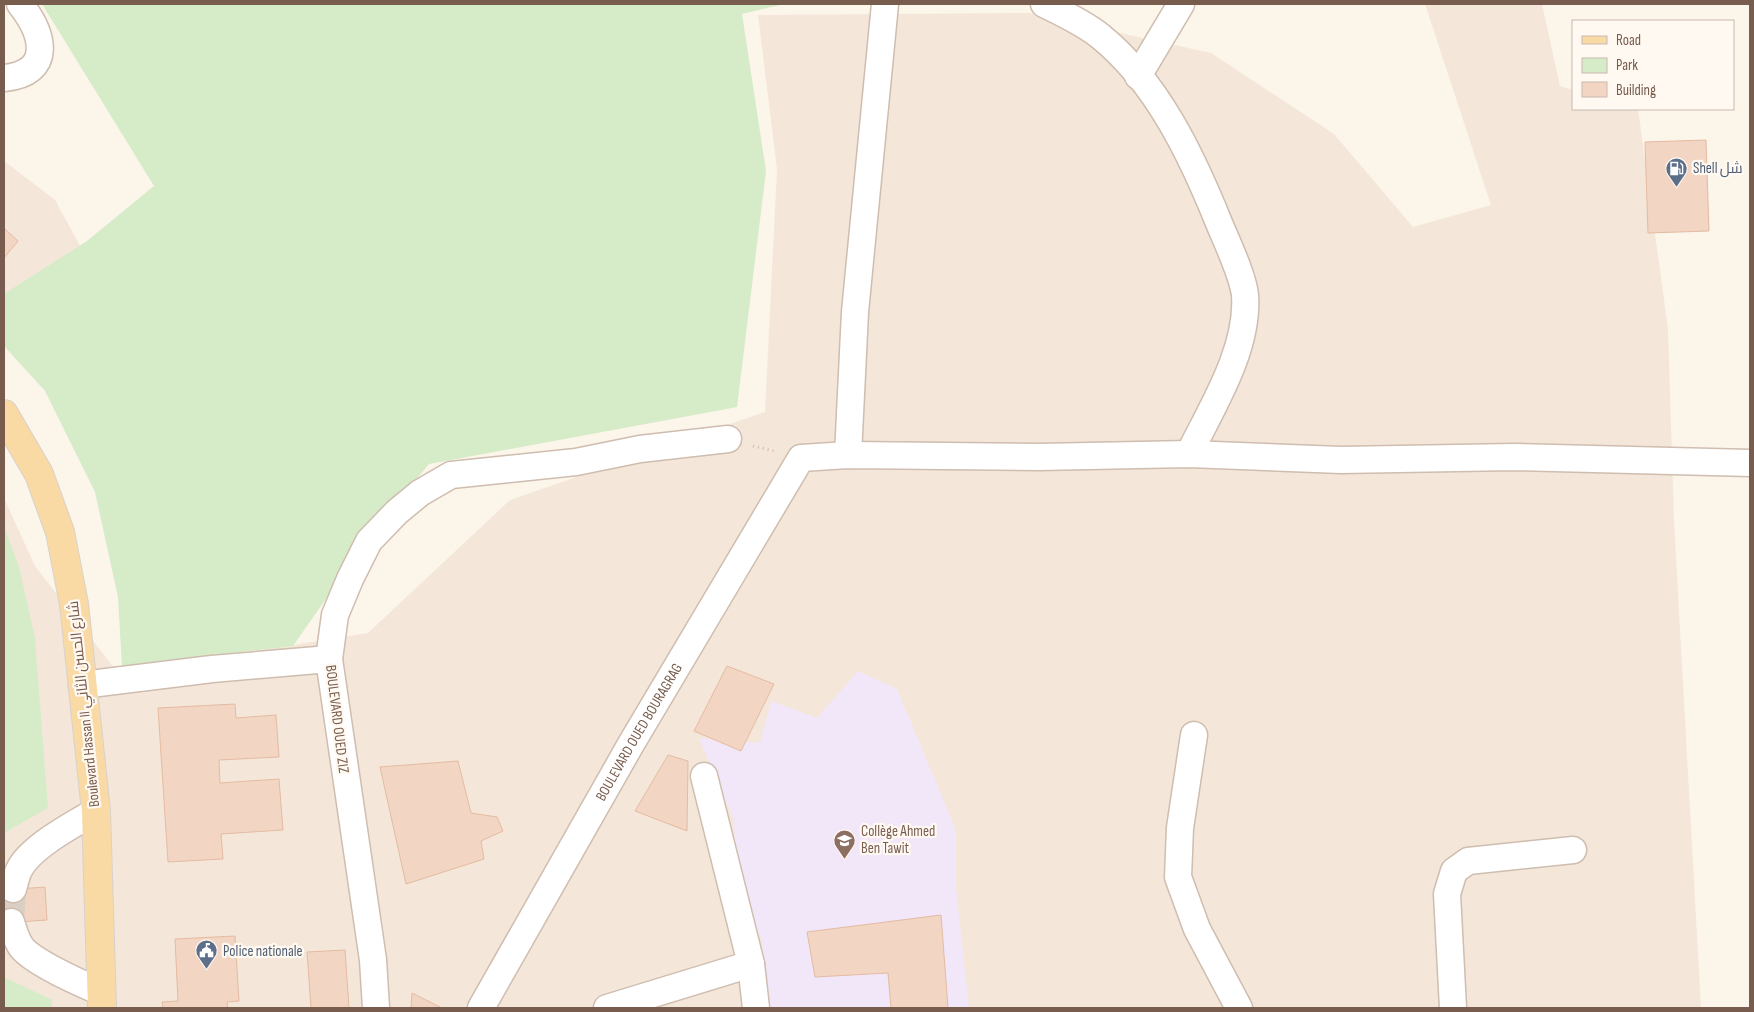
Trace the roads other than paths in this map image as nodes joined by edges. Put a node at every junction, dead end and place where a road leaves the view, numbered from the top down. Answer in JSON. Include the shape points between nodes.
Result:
{"nodes":[{"id":1,"x":20,"y":4,"type":"edge"},
{"id":2,"x":885,"y":4,"type":"edge"},
{"id":3,"x":1044,"y":4,"type":"edge"},
{"id":4,"x":1181,"y":4,"type":"edge"},
{"id":5,"x":1138,"y":76,"type":"junction"},
{"id":6,"x":4,"y":78,"type":"edge"},
{"id":7,"x":4,"y":414,"type":"edge"},
{"id":8,"x":728,"y":439,"type":"road end"},
{"id":9,"x":1189,"y":454,"type":"junction"},
{"id":10,"x":848,"y":455,"type":"junction"},
{"id":11,"x":1750,"y":463,"type":"edge"},
{"id":12,"x":329,"y":659,"type":"junction"},
{"id":13,"x":82,"y":685,"type":"junction"},
{"id":14,"x":1194,"y":735,"type":"dead end"},
{"id":15,"x":704,"y":776,"type":"dead end"},
{"id":16,"x":96,"y":812,"type":"junction"},
{"id":17,"x":1573,"y":850,"type":"dead end"},
{"id":18,"x":13,"y":889,"type":"tunnel mouth"},
{"id":19,"x":12,"y":922,"type":"tunnel mouth"},
{"id":20,"x":751,"y":964,"type":"junction"},
{"id":21,"x":102,"y":1000,"type":"edge"},
{"id":22,"x":376,"y":1008,"type":"edge"},
{"id":23,"x":481,"y":1008,"type":"edge"},
{"id":24,"x":607,"y":1008,"type":"edge"},
{"id":25,"x":756,"y":1008,"type":"edge"},
{"id":26,"x":1239,"y":1008,"type":"edge"},
{"id":27,"x":1453,"y":1008,"type":"edge"}],
"edges":[{"from":1,"to":6,"type":"street","via":[[30,16],[40,41],[38,62],[17,77]]},
{"from":2,"to":10,"type":"street","via":[[855,312]]},
{"from":3,"to":5,"type":"street","via":[[1099,35]]},
{"from":4,"to":5,"type":"street"},
{"from":5,"to":9,"type":"street","via":[[1169,119],[1207,192],[1230,248],[1244,294],[1240,340],[1228,376]]},
{"from":7,"to":13,"type":"main road","name":"Boulevard Hassan II شارع الحسن الثاني","via":[[40,474],[60,532],[74,604]]},
{"from":8,"to":12,"type":"street","name":"BOULEVARD OUED ZIZ","via":[[640,449],[576,462],[451,476],[396,512],[369,541],[335,615]]},
{"from":9,"to":10,"type":"street","via":[[1039,457]]},
{"from":9,"to":11,"type":"street","via":[[1341,460],[1514,457]]},
{"from":10,"to":23,"type":"street","name":"BOULEVARD OUED BOURAGRAG","via":[[801,458],[631,744]]},
{"from":12,"to":13,"type":"street"},
{"from":12,"to":22,"type":"street","name":"BOULEVARD OUED ZIZ","via":[[373,960]]},
{"from":13,"to":16,"type":"main road","name":"Boulevard Hassan II شارع الحسن الثاني"},
{"from":14,"to":26,"type":"street","via":[[1180,828],[1178,878],[1197,929]]},
{"from":15,"to":20,"type":"street"},
{"from":16,"to":18,"type":"street","via":[[50,838],[19,869]]},
{"from":16,"to":21,"type":"main road","name":"Boulevard Hassan II شارع الحسن الثاني"},
{"from":17,"to":27,"type":"street","via":[[1468,861],[1454,871],[1447,894]]},
{"from":19,"to":21,"type":"street","via":[[16,938],[23,948]]},
{"from":20,"to":24,"type":"street"},
{"from":20,"to":25,"type":"street"}]}
